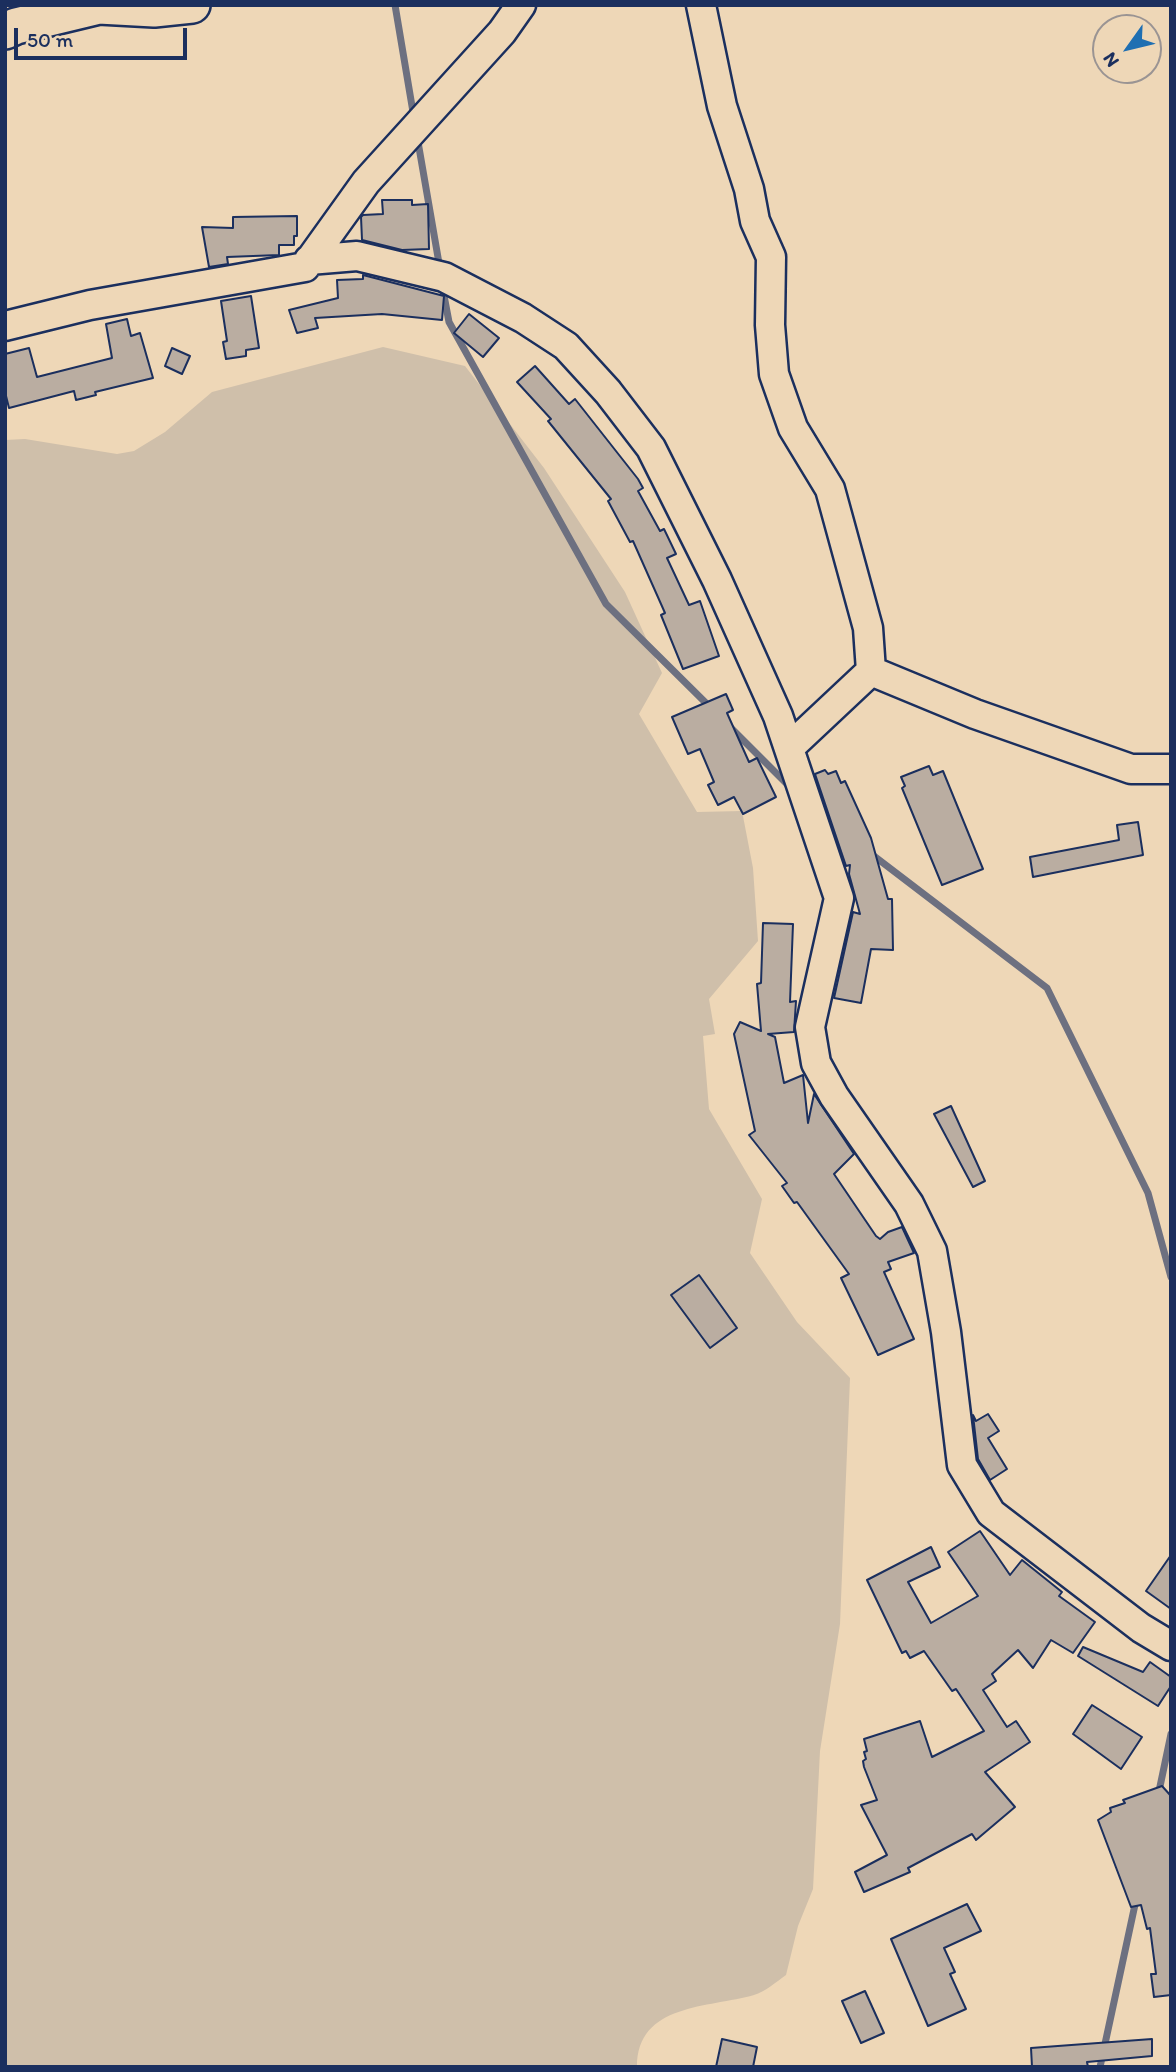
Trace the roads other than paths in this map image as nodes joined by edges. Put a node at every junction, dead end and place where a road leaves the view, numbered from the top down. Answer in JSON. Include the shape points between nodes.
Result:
{"nodes":[{"id":1,"x":192,"y":5,"type":"edge"},
{"id":2,"x":521,"y":5,"type":"edge"},
{"id":3,"x":701,"y":5,"type":"edge"},
{"id":4,"x":5,"y":31,"type":"edge"},
{"id":5,"x":309,"y":260,"type":"junction"},
{"id":6,"x":5,"y":327,"type":"edge"},
{"id":7,"x":871,"y":671,"type":"junction"},
{"id":8,"x":789,"y":748,"type":"junction"},
{"id":9,"x":1171,"y":769,"type":"edge"},
{"id":10,"x":1171,"y":1646,"type":"edge"}],
"edges":[{"from":1,"to":4,"type":"street","via":[[154,9],[99,6]]},
{"from":2,"to":5,"type":"street","via":[[366,182]]},
{"from":3,"to":7,"type":"street","via":[[722,106],[755,221],[771,257],[774,374],[793,428],[830,489],[868,628]]},
{"from":5,"to":6,"type":"street","via":[[304,267],[90,305]]},
{"from":5,"to":8,"type":"street","via":[[356,256],[444,277],[566,346],[651,448],[717,580]]},
{"from":7,"to":8,"type":"street"},
{"from":7,"to":9,"type":"street","via":[[975,714],[1131,769]]},
{"from":8,"to":10,"type":"street","via":[[839,898],[810,1027],[816,1063],[909,1204],[932,1251],[962,1465],[991,1513]]}]}
